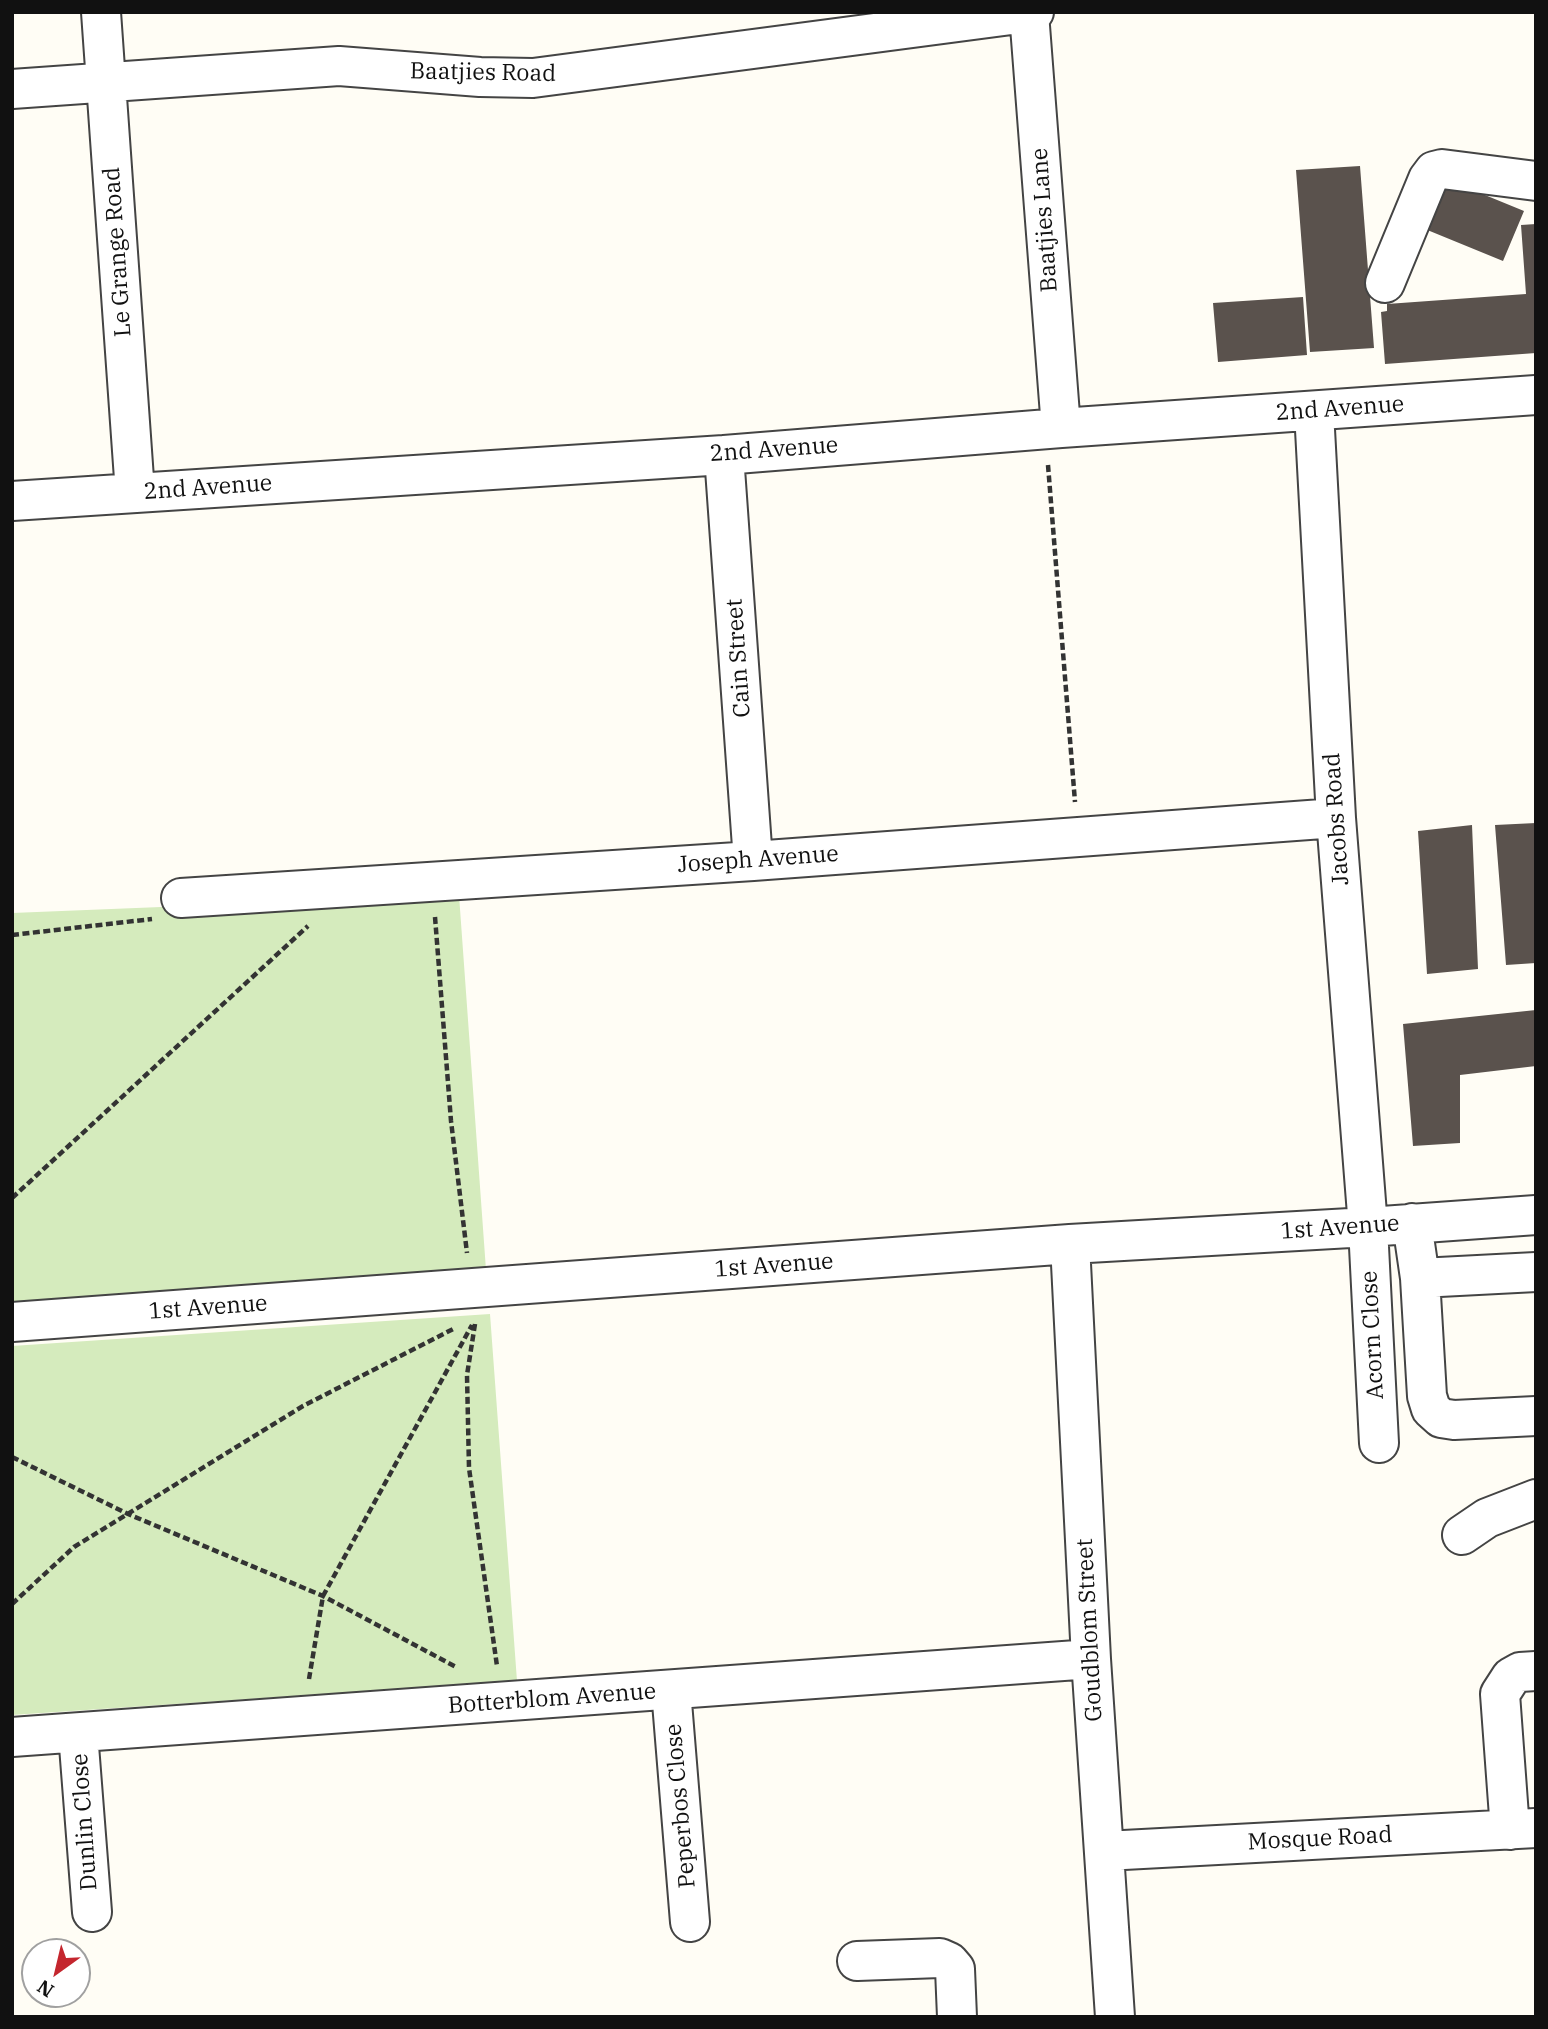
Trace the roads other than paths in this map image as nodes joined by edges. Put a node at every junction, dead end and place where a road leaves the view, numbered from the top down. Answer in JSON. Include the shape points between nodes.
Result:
{"nodes":[{"id":1,"x":101,"y":12,"type":"edge"},
{"id":2,"x":1031,"y":13,"type":"edge"},
{"id":3,"x":107,"y":83,"type":"junction"},
{"id":4,"x":12,"y":89,"type":"edge"},
{"id":5,"x":1536,"y":181,"type":"edge"},
{"id":6,"x":1385,"y":283,"type":"dead end"},
{"id":7,"x":1536,"y":395,"type":"edge"},
{"id":8,"x":1314,"y":411,"type":"junction"},
{"id":9,"x":1053,"y":428,"type":"junction"},
{"id":10,"x":724,"y":454,"type":"junction"},
{"id":11,"x":135,"y":493,"type":"junction"},
{"id":12,"x":12,"y":501,"type":"edge"},
{"id":13,"x":1336,"y":818,"type":"junction"},
{"id":14,"x":753,"y":861,"type":"junction"},
{"id":15,"x":181,"y":898,"type":"road end"},
{"id":16,"x":1536,"y":1215,"type":"edge"},
{"id":17,"x":1412,"y":1223,"type":"junction"},
{"id":18,"x":1368,"y":1227,"type":"junction"},
{"id":19,"x":1070,"y":1244,"type":"junction"},
{"id":20,"x":1536,"y":1272,"type":"edge"},
{"id":21,"x":1420,"y":1278,"type":"junction"},
{"id":22,"x":12,"y":1322,"type":"edge"},
{"id":23,"x":1536,"y":1416,"type":"edge"},
{"id":24,"x":1379,"y":1443,"type":"dead end"},
{"id":25,"x":1536,"y":1499,"type":"edge"},
{"id":26,"x":1462,"y":1535,"type":"dead end"},
{"id":27,"x":1091,"y":1659,"type":"junction"},
{"id":28,"x":1536,"y":1671,"type":"edge"},
{"id":29,"x":671,"y":1690,"type":"junction"},
{"id":30,"x":79,"y":1733,"type":"junction"},
{"id":31,"x":12,"y":1737,"type":"edge"},
{"id":32,"x":1523,"y":1829,"type":"edge"},
{"id":33,"x":1105,"y":1851,"type":"junction"},
{"id":34,"x":92,"y":1912,"type":"dead end"},
{"id":35,"x":690,"y":1922,"type":"dead end"},
{"id":36,"x":857,"y":1961,"type":"dead end"},
{"id":37,"x":957,"y":2017,"type":"edge"},
{"id":38,"x":1115,"y":2017,"type":"edge"}],
"edges":[{"from":1,"to":3,"type":"street","name":"Le Grange Road"},
{"from":2,"to":3,"type":"street","name":"Baatjies Road","via":[[533,78],[339,66]]},
{"from":2,"to":9,"type":"street","name":"Baatjies Lane"},
{"from":3,"to":4,"type":"street","name":"Baatjies Road"},
{"from":3,"to":11,"type":"street","name":"Le Grange Road"},
{"from":5,"to":6,"type":"street","via":[[1434,170]]},
{"from":7,"to":8,"type":"street","name":"2nd Avenue"},
{"from":8,"to":9,"type":"street","name":"2nd Avenue"},
{"from":8,"to":13,"type":"street","name":"Jacobs Road"},
{"from":9,"to":10,"type":"street","name":"2nd Avenue"},
{"from":10,"to":11,"type":"street","name":"2nd Avenue"},
{"from":10,"to":14,"type":"street","name":"Cain Street"},
{"from":11,"to":12,"type":"street","name":"2nd Avenue"},
{"from":13,"to":14,"type":"street","name":"Joseph Avenue"},
{"from":13,"to":18,"type":"street","name":"Jacobs Road"},
{"from":14,"to":15,"type":"street","name":"Joseph Avenue"},
{"from":16,"to":17,"type":"street","name":"1st Avenue"},
{"from":17,"to":18,"type":"street","name":"1st Avenue"},
{"from":17,"to":21,"type":"street"},
{"from":18,"to":19,"type":"street","name":"1st Avenue"},
{"from":18,"to":24,"type":"street","name":"Acorn Close"},
{"from":19,"to":22,"type":"street","name":"1st Avenue"},
{"from":19,"to":27,"type":"street","name":"Goudblom Street"},
{"from":20,"to":21,"type":"street"},
{"from":21,"to":23,"type":"street","via":[[1431,1409],[1441,1418],[1454,1420]]},
{"from":25,"to":26,"type":"street","via":[[1487,1518]]},
{"from":27,"to":29,"type":"street","name":"Botterblom Avenue"},
{"from":27,"to":33,"type":"street","name":"Goudblom Street"},
{"from":28,"to":32,"type":"street","via":[[1511,1677],[1500,1694]]},
{"from":29,"to":30,"type":"street","name":"Botterblom Avenue"},
{"from":29,"to":35,"type":"street","name":"Peperbos Close"},
{"from":30,"to":31,"type":"street","name":"Botterblom Avenue"},
{"from":30,"to":34,"type":"street","name":"Dunlin Close"},
{"from":32,"to":33,"type":"street","name":"Mosque Road"},
{"from":33,"to":38,"type":"street","name":"Goudblom Street"},
{"from":36,"to":37,"type":"street","via":[[940,1958],[949,1962],[955,1969]]}]}
